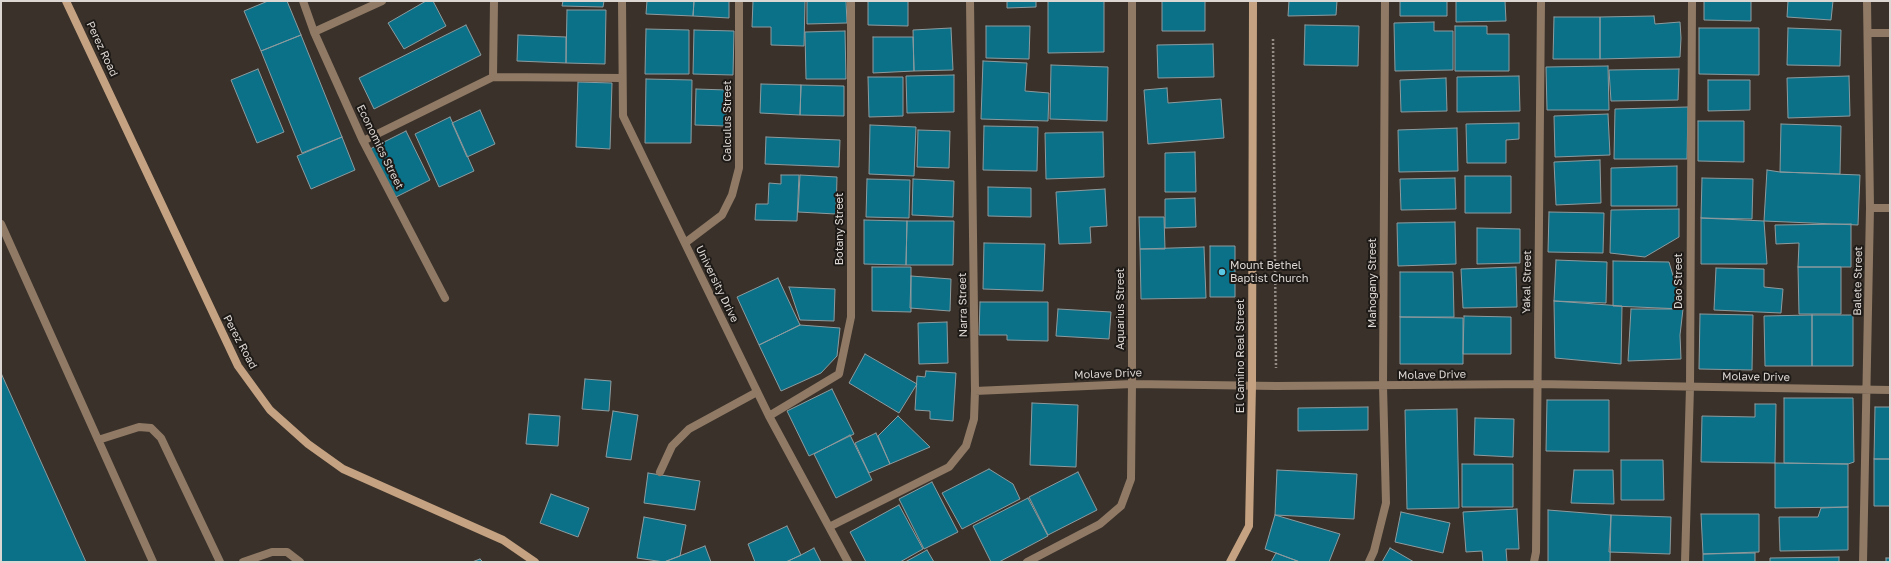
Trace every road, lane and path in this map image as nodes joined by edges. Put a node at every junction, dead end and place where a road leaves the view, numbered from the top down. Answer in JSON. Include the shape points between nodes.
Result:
{"nodes":[{"id":1,"x":66,"y":1,"type":"edge"},
{"id":2,"x":303,"y":1,"type":"edge"},
{"id":3,"x":382,"y":1,"type":"edge"},
{"id":4,"x":494,"y":1,"type":"edge"},
{"id":5,"x":622,"y":1,"type":"edge"},
{"id":6,"x":739,"y":1,"type":"edge"},
{"id":7,"x":852,"y":1,"type":"edge"},
{"id":8,"x":970,"y":1,"type":"edge"},
{"id":9,"x":1132,"y":1,"type":"edge"},
{"id":10,"x":1253,"y":1,"type":"edge"},
{"id":11,"x":1385,"y":1,"type":"edge"},
{"id":12,"x":1541,"y":1,"type":"edge"},
{"id":13,"x":1692,"y":1,"type":"edge"},
{"id":14,"x":1867,"y":1,"type":"edge"},
{"id":15,"x":314,"y":32,"type":"junction"},
{"id":16,"x":1273,"y":32,"type":"dead end"},
{"id":17,"x":1868,"y":33,"type":"junction"},
{"id":18,"x":1890,"y":33,"type":"edge"},
{"id":19,"x":493,"y":77,"type":"junction"},
{"id":20,"x":622,"y":78,"type":"junction"},
{"id":21,"x":363,"y":141,"type":"junction"},
{"id":22,"x":1870,"y":208,"type":"junction"},
{"id":23,"x":1890,"y":208,"type":"edge"},
{"id":24,"x":1,"y":224,"type":"edge"},
{"id":25,"x":685,"y":242,"type":"junction"},
{"id":26,"x":444,"y":298,"type":"dead end"},
{"id":27,"x":1132,"y":384,"type":"junction"},
{"id":28,"x":1537,"y":384,"type":"junction"},
{"id":29,"x":1252,"y":386,"type":"junction"},
{"id":30,"x":1276,"y":386,"type":"junction"},
{"id":31,"x":1384,"y":386,"type":"junction"},
{"id":32,"x":1690,"y":387,"type":"junction"},
{"id":33,"x":1867,"y":389,"type":"junction"},
{"id":34,"x":1890,"y":390,"type":"edge"},
{"id":35,"x":975,"y":391,"type":"junction"},
{"id":36,"x":757,"y":392,"type":"junction"},
{"id":37,"x":769,"y":416,"type":"junction"},
{"id":38,"x":98,"y":440,"type":"junction"},
{"id":39,"x":660,"y":472,"type":"dead end"},
{"id":40,"x":829,"y":527,"type":"junction"},
{"id":41,"x":153,"y":562,"type":"edge"},
{"id":42,"x":220,"y":562,"type":"edge"},
{"id":43,"x":243,"y":562,"type":"edge"},
{"id":44,"x":300,"y":562,"type":"edge"},
{"id":45,"x":535,"y":562,"type":"edge"},
{"id":46,"x":848,"y":562,"type":"edge"},
{"id":47,"x":1027,"y":562,"type":"edge"},
{"id":48,"x":1230,"y":562,"type":"edge"},
{"id":49,"x":1369,"y":562,"type":"edge"},
{"id":50,"x":1534,"y":562,"type":"edge"},
{"id":51,"x":1685,"y":562,"type":"edge"},
{"id":52,"x":1864,"y":562,"type":"edge"}],
"edges":[{"from":1,"to":45,"type":"street","name":"Perez Road","via":[[238,366],[270,410],[308,444],[343,469],[503,540]]},
{"from":2,"to":15,"type":"street","name":"Economics Street"},
{"from":3,"to":15,"type":"street"},
{"from":4,"to":19,"type":"street"},
{"from":5,"to":20,"type":"street","name":"University Drive"},
{"from":6,"to":25,"type":"street","name":"Calculus Street","via":[[739,168],[732,195],[722,214]]},
{"from":7,"to":37,"type":"street","name":"Botany Street","via":[[851,317],[839,374]]},
{"from":8,"to":35,"type":"street","name":"Narra Street"},
{"from":9,"to":27,"type":"street","name":"Aquarius Street"},
{"from":10,"to":29,"type":"street","name":"El Camino Real Street"},
{"from":11,"to":31,"type":"street","name":"Mahogany Street"},
{"from":12,"to":28,"type":"street","name":"Yakal Street"},
{"from":13,"to":32,"type":"street","name":"Dao Street"},
{"from":14,"to":17,"type":"street","name":"Balete Street"},
{"from":15,"to":21,"type":"street","name":"Economics Street"},
{"from":16,"to":30,"type":"path"},
{"from":17,"to":18,"type":"street"},
{"from":17,"to":22,"type":"street","name":"Balete Street"},
{"from":19,"to":20,"type":"street"},
{"from":19,"to":21,"type":"street"},
{"from":20,"to":25,"type":"street","name":"University Drive","via":[[623,116]]},
{"from":21,"to":26,"type":"street","name":"Economics Street"},
{"from":22,"to":23,"type":"street"},
{"from":22,"to":33,"type":"street","name":"Balete Street"},
{"from":24,"to":38,"type":"street"},
{"from":25,"to":36,"type":"street","name":"University Drive"},
{"from":27,"to":29,"type":"street","name":"Molave Drive"},
{"from":27,"to":35,"type":"street","name":"Molave Drive"},
{"from":27,"to":47,"type":"street","name":"Aquarius Street","via":[[1131,480],[1121,506],[1100,524]]},
{"from":28,"to":31,"type":"street","name":"Molave Drive"},
{"from":28,"to":32,"type":"street","name":"Molave Drive"},
{"from":28,"to":50,"type":"street","name":"Yakal Street"},
{"from":29,"to":30,"type":"street","name":"Molave Drive"},
{"from":29,"to":48,"type":"street","name":"El Camino Real Street","via":[[1250,526]]},
{"from":30,"to":31,"type":"street","name":"Molave Drive"},
{"from":31,"to":49,"type":"street","name":"Mahogany Street","via":[[1386,503]]},
{"from":32,"to":33,"type":"street","name":"Molave Drive"},
{"from":32,"to":51,"type":"street","name":"Dao Street"},
{"from":33,"to":34,"type":"street","name":"Molave Drive"},
{"from":33,"to":52,"type":"street","name":"Balete Street"},
{"from":35,"to":40,"type":"street","name":"Narra Street","via":[[974,419],[966,446],[949,467]]},
{"from":36,"to":37,"type":"street","name":"University Drive"},
{"from":36,"to":39,"type":"street","via":[[689,428],[672,446]]},
{"from":37,"to":40,"type":"street","name":"University Drive"},
{"from":38,"to":41,"type":"street"},
{"from":38,"to":42,"type":"street","via":[[139,427],[151,428],[161,438]]},
{"from":40,"to":46,"type":"street","name":"University Drive"},
{"from":43,"to":44,"type":"street","via":[[272,552],[287,552]]}]}
